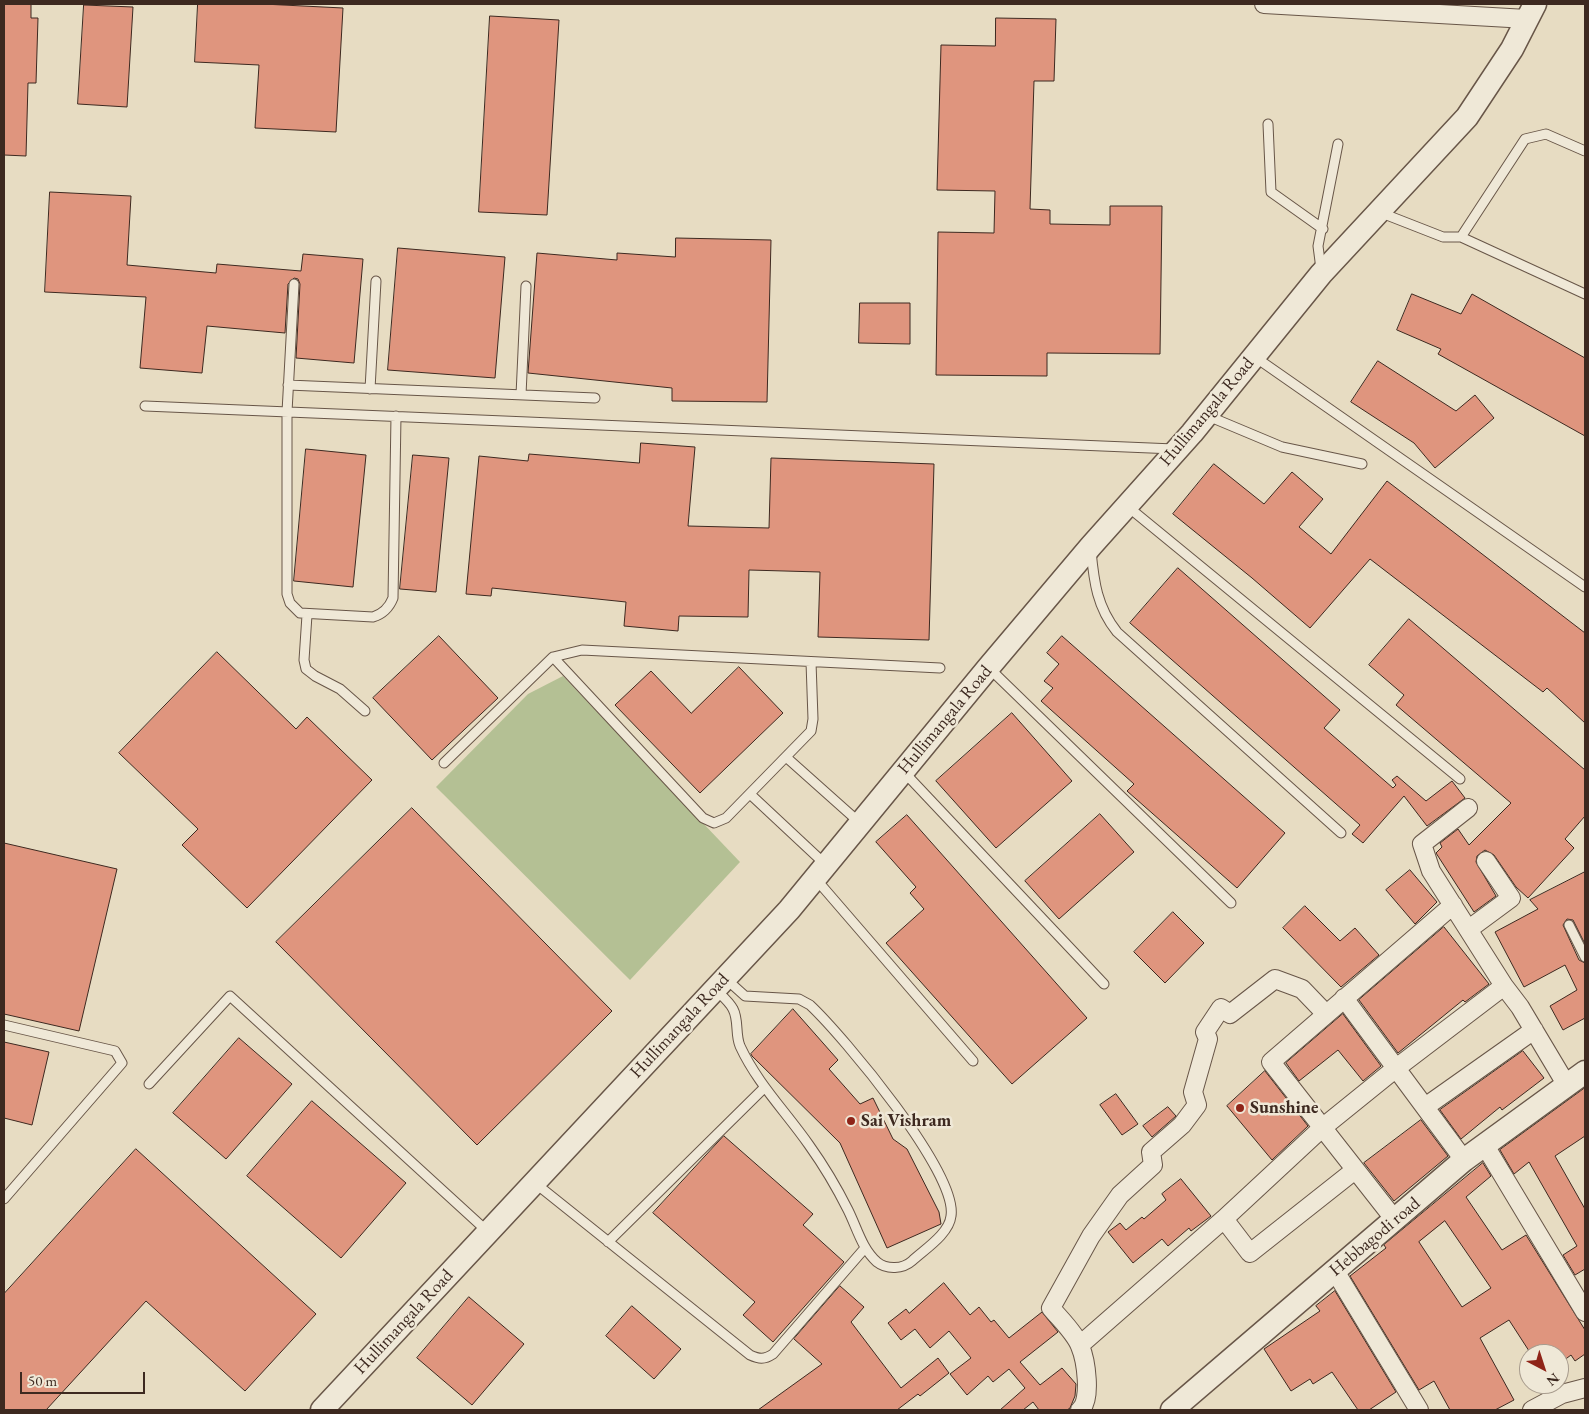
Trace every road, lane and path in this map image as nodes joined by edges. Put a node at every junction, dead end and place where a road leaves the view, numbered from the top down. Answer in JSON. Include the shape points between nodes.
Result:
{"nodes":[{"id":1,"x":1264,"y":4,"type":"edge"},
{"id":2,"x":1531,"y":12,"type":"edge"},
{"id":3,"x":1268,"y":124,"type":"dead end"},
{"id":4,"x":1338,"y":144,"type":"dead end"},
{"id":5,"x":1585,"y":151,"type":"edge"},
{"id":6,"x":1379,"y":212,"type":"junction"},
{"id":7,"x":1323,"y":229,"type":"junction"},
{"id":8,"x":1461,"y":237,"type":"junction"},
{"id":9,"x":1321,"y":274,"type":"junction"},
{"id":10,"x":376,"y":281,"type":"dead end"},
{"id":11,"x":294,"y":284,"type":"dead end"},
{"id":12,"x":526,"y":286,"type":"dead end"},
{"id":13,"x":1585,"y":294,"type":"edge"},
{"id":14,"x":1254,"y":356,"type":"junction"},
{"id":15,"x":288,"y":385,"type":"junction"},
{"id":16,"x":370,"y":389,"type":"junction"},
{"id":17,"x":521,"y":395,"type":"junction"},
{"id":18,"x":595,"y":398,"type":"dead end"},
{"id":19,"x":145,"y":406,"type":"dead end"},
{"id":20,"x":287,"y":412,"type":"junction"},
{"id":21,"x":1206,"y":415,"type":"junction"},
{"id":22,"x":396,"y":416,"type":"junction"},
{"id":23,"x":1176,"y":449,"type":"junction"},
{"id":24,"x":1362,"y":464,"type":"dead end"},
{"id":25,"x":1127,"y":506,"type":"junction"},
{"id":26,"x":1091,"y":546,"type":"junction"},
{"id":27,"x":1585,"y":587,"type":"edge"},
{"id":28,"x":307,"y":615,"type":"junction"},
{"id":29,"x":553,"y":657,"type":"junction"},
{"id":30,"x":811,"y":662,"type":"junction"},
{"id":31,"x":940,"y":668,"type":"dead end"},
{"id":32,"x":988,"y":668,"type":"junction"},
{"id":33,"x":365,"y":711,"type":"dead end"},
{"id":34,"x":786,"y":757,"type":"junction"},
{"id":35,"x":444,"y":763,"type":"dead end"},
{"id":36,"x":903,"y":771,"type":"junction"},
{"id":37,"x":1460,"y":778,"type":"dead end"},
{"id":38,"x":750,"y":794,"type":"junction"},
{"id":39,"x":1468,"y":808,"type":"dead end"},
{"id":40,"x":860,"y":823,"type":"junction"},
{"id":41,"x":1341,"y":833,"type":"dead end"},
{"id":42,"x":1486,"y":861,"type":"dead end"},
{"id":43,"x":821,"y":871,"type":"junction"},
{"id":44,"x":1231,"y":903,"type":"dead end"},
{"id":45,"x":1453,"y":905,"type":"junction"},
{"id":46,"x":1569,"y":925,"type":"dead end"},
{"id":47,"x":1469,"y":929,"type":"junction"},
{"id":48,"x":1585,"y":957,"type":"edge"},
{"id":49,"x":720,"y":983,"type":"junction"},
{"id":50,"x":1104,"y":984,"type":"dead end"},
{"id":51,"x":1504,"y":986,"type":"junction"},
{"id":52,"x":745,"y":996,"type":"junction"},
{"id":53,"x":1344,"y":998,"type":"junction"},
{"id":54,"x":733,"y":1009,"type":"junction"},
{"id":55,"x":1326,"y":1014,"type":"junction"},
{"id":56,"x":4,"y":1024,"type":"edge"},
{"id":57,"x":1534,"y":1030,"type":"junction"},
{"id":58,"x":973,"y":1061,"type":"dead end"},
{"id":59,"x":1395,"y":1069,"type":"junction"},
{"id":60,"x":1585,"y":1072,"type":"edge"},
{"id":61,"x":149,"y":1084,"type":"dead end"},
{"id":62,"x":1566,"y":1084,"type":"junction"},
{"id":63,"x":764,"y":1088,"type":"junction"},
{"id":64,"x":1425,"y":1107,"type":"junction"},
{"id":65,"x":1322,"y":1128,"type":"junction"},
{"id":66,"x":1484,"y":1144,"type":"junction"},
{"id":67,"x":1464,"y":1160,"type":"junction"},
{"id":68,"x":1355,"y":1170,"type":"junction"},
{"id":69,"x":534,"y":1183,"type":"junction"},
{"id":70,"x":4,"y":1199,"type":"edge"},
{"id":71,"x":1224,"y":1219,"type":"junction"},
{"id":72,"x":1395,"y":1220,"type":"junction"},
{"id":73,"x":488,"y":1232,"type":"junction"},
{"id":74,"x":608,"y":1242,"type":"junction"},
{"id":75,"x":865,"y":1248,"type":"junction"},
{"id":76,"x":1335,"y":1270,"type":"junction"},
{"id":77,"x":1585,"y":1312,"type":"edge"},
{"id":78,"x":1080,"y":1345,"type":"junction"},
{"id":79,"x":1585,"y":1388,"type":"edge"},
{"id":80,"x":322,"y":1410,"type":"edge"},
{"id":81,"x":1080,"y":1410,"type":"edge"},
{"id":82,"x":1172,"y":1410,"type":"edge"},
{"id":83,"x":1419,"y":1410,"type":"edge"},
{"id":84,"x":1532,"y":1410,"type":"edge"}],
"edges":[{"from":1,"to":2,"type":"street"},
{"from":2,"to":6,"type":"street","name":"Hullimangala Road","via":[[1512,49],[1467,117]]},
{"from":3,"to":7,"type":"lane","via":[[1271,192]]},
{"from":4,"to":7,"type":"lane"},
{"from":5,"to":8,"type":"lane","via":[[1546,134],[1525,139]]},
{"from":6,"to":8,"type":"lane","via":[[1443,237]]},
{"from":6,"to":9,"type":"street","name":"Hullimangala Road"},
{"from":7,"to":9,"type":"lane","via":[[1318,246]]},
{"from":8,"to":13,"type":"lane"},
{"from":9,"to":14,"type":"street","name":"Hullimangala Road"},
{"from":10,"to":16,"type":"lane"},
{"from":11,"to":15,"type":"lane"},
{"from":12,"to":17,"type":"lane"},
{"from":14,"to":21,"type":"street","name":"Hullimangala Road"},
{"from":14,"to":27,"type":"lane"},
{"from":15,"to":16,"type":"lane"},
{"from":15,"to":20,"type":"lane"},
{"from":16,"to":17,"type":"lane"},
{"from":17,"to":18,"type":"lane"},
{"from":19,"to":20,"type":"lane"},
{"from":20,"to":22,"type":"lane"},
{"from":20,"to":28,"type":"lane","via":[[287,594],[294,609]]},
{"from":21,"to":23,"type":"street","name":"Hullimangala Road"},
{"from":21,"to":24,"type":"lane","via":[[1282,447]]},
{"from":22,"to":23,"type":"lane"},
{"from":22,"to":28,"type":"lane","via":[[393,598],[379,615],[373,617]]},
{"from":23,"to":25,"type":"street","name":"Hullimangala Road"},
{"from":25,"to":26,"type":"street","name":"Hullimangala Road"},
{"from":25,"to":37,"type":"lane"},
{"from":26,"to":32,"type":"street","name":"Hullimangala Road"},
{"from":26,"to":41,"type":"lane","via":[[1096,592],[1102,610],[1117,632]]},
{"from":28,"to":33,"type":"lane","via":[[306,669],[340,689]]},
{"from":29,"to":30,"type":"lane","via":[[582,650],[604,650]]},
{"from":29,"to":35,"type":"lane"},
{"from":29,"to":38,"type":"lane","via":[[703,818],[720,821]]},
{"from":30,"to":31,"type":"lane"},
{"from":30,"to":34,"type":"lane","via":[[812,725],[807,736]]},
{"from":32,"to":36,"type":"street","name":"Hullimangala Road"},
{"from":32,"to":44,"type":"lane"},
{"from":34,"to":38,"type":"lane"},
{"from":34,"to":40,"type":"lane"},
{"from":36,"to":40,"type":"street","name":"Hullimangala Road"},
{"from":36,"to":50,"type":"lane"},
{"from":38,"to":43,"type":"lane"},
{"from":39,"to":45,"type":"street","via":[[1422,844],[1431,871]]},
{"from":40,"to":43,"type":"street","name":"Hullimangala Road"},
{"from":42,"to":47,"type":"street","via":[[1511,898]]},
{"from":43,"to":49,"type":"street","name":"Hullimangala Road"},
{"from":43,"to":58,"type":"lane"},
{"from":45,"to":47,"type":"street"},
{"from":45,"to":53,"type":"street"},
{"from":46,"to":48,"type":"lane"},
{"from":47,"to":51,"type":"street"},
{"from":49,"to":52,"type":"lane"},
{"from":49,"to":54,"type":"lane"},
{"from":49,"to":69,"type":"street","name":"Hullimangala Road"},
{"from":51,"to":57,"type":"street"},
{"from":51,"to":59,"type":"street"},
{"from":52,"to":54,"type":"lane"},
{"from":52,"to":75,"type":"lane","via":[[799,999],[810,1005],[906,1118],[939,1176],[952,1214],[944,1231],[909,1264],[899,1268],[887,1268],[878,1263]]},
{"from":53,"to":55,"type":"street"},
{"from":53,"to":59,"type":"street"},
{"from":54,"to":63,"type":"lane","via":[[740,1045]]},
{"from":55,"to":65,"type":"street","via":[[1271,1062]]},
{"from":55,"to":78,"type":"street","via":[[1302,989],[1275,978],[1230,1014],[1221,1008],[1205,1032],[1208,1039],[1193,1092],[1197,1105],[1182,1125],[1151,1152],[1153,1165],[1120,1196],[1091,1236],[1051,1308]]},
{"from":56,"to":70,"type":"lane","via":[[115,1051],[122,1063]]},
{"from":57,"to":62,"type":"street"},
{"from":57,"to":64,"type":"street"},
{"from":59,"to":64,"type":"street"},
{"from":59,"to":65,"type":"street"},
{"from":60,"to":62,"type":"street","name":"Hebbagodi road"},
{"from":61,"to":73,"type":"lane","via":[[230,996]]},
{"from":62,"to":66,"type":"street","name":"Hebbagodi road"},
{"from":63,"to":74,"type":"lane"},
{"from":63,"to":75,"type":"lane","via":[[837,1188]]},
{"from":64,"to":67,"type":"street"},
{"from":65,"to":68,"type":"street"},
{"from":65,"to":71,"type":"street"},
{"from":66,"to":67,"type":"street","name":"Hebbagodi road"},
{"from":66,"to":77,"type":"street"},
{"from":67,"to":72,"type":"street","name":"Hebbagodi road"},
{"from":68,"to":71,"type":"street","via":[[1250,1253]]},
{"from":68,"to":72,"type":"street"},
{"from":69,"to":73,"type":"street","name":"Hullimangala Road"},
{"from":69,"to":74,"type":"lane"},
{"from":71,"to":78,"type":"street"},
{"from":72,"to":76,"type":"street","name":"Hebbagodi road"},
{"from":73,"to":80,"type":"street","name":"Hullimangala Road"},
{"from":74,"to":75,"type":"lane","via":[[759,1359],[773,1354]]},
{"from":76,"to":82,"type":"street","name":"Hebbagodi road"},
{"from":76,"to":83,"type":"street"},
{"from":78,"to":81,"type":"street","via":[[1087,1389],[1085,1406]]},
{"from":79,"to":84,"type":"street","via":[[1562,1394]]}]}
